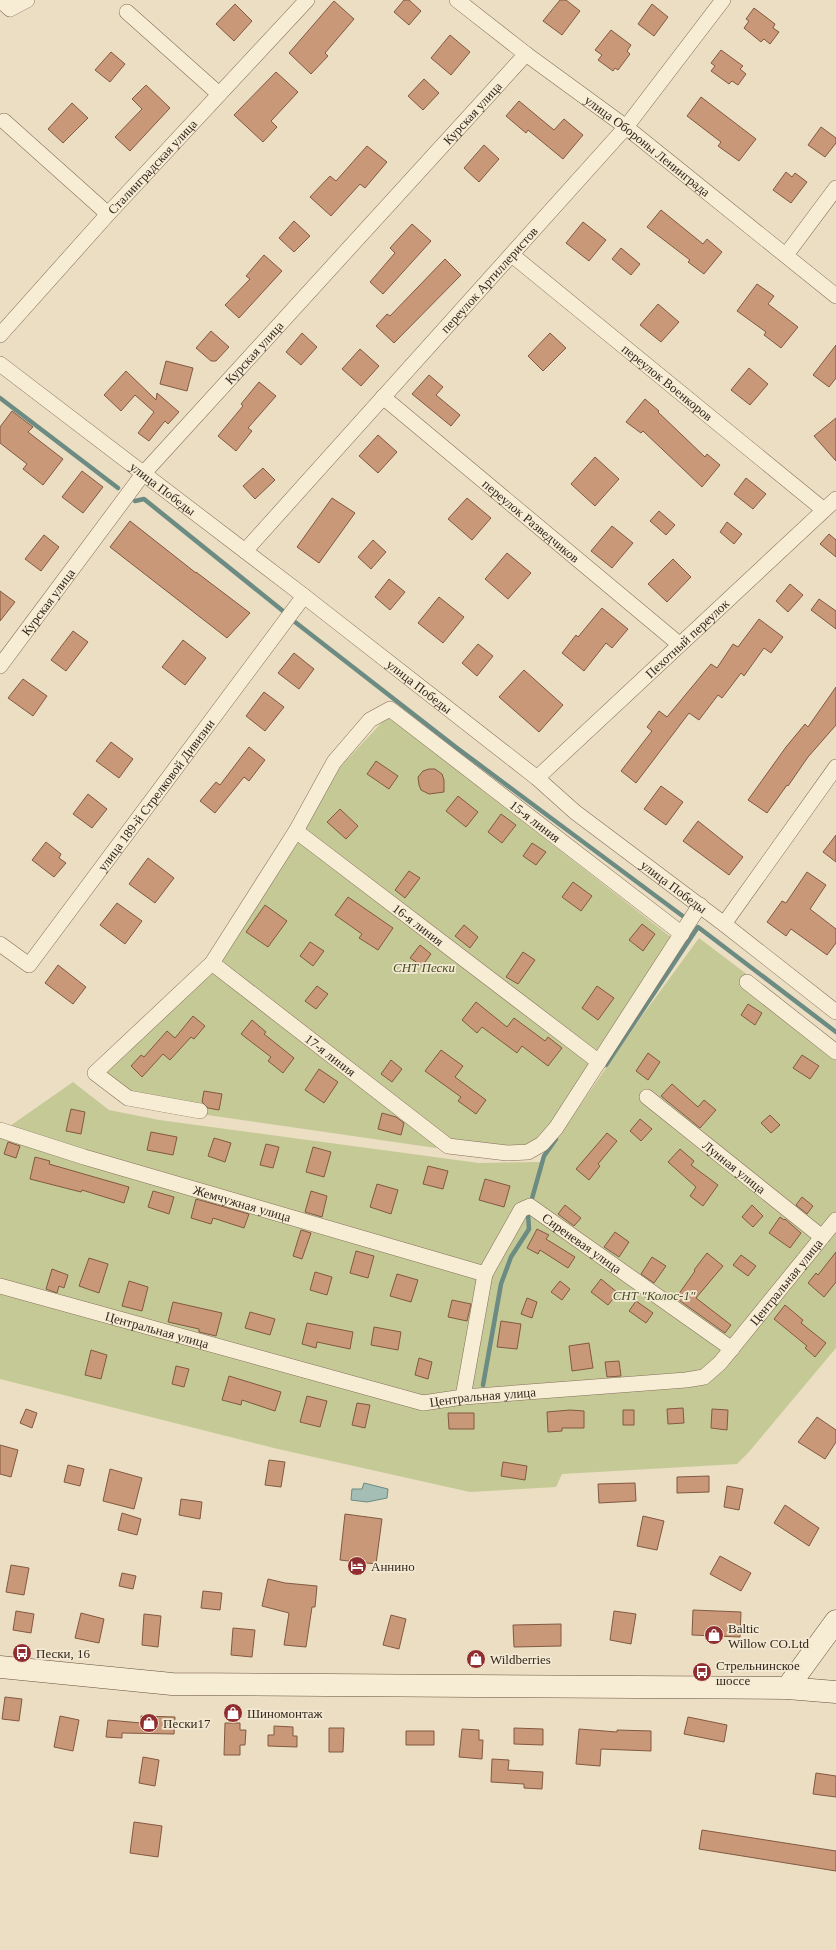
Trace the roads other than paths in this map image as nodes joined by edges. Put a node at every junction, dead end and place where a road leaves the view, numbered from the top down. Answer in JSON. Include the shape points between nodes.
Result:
{"nodes":[{"id":1,"x":27,"y":0,"type":"edge"},
{"id":2,"x":307,"y":0,"type":"edge"},
{"id":3,"x":457,"y":0,"type":"edge"},
{"id":4,"x":723,"y":0,"type":"edge"},
{"id":5,"x":5,"y":4,"type":"edge"},
{"id":6,"x":127,"y":12,"type":"dead end"},
{"id":7,"x":526,"y":54,"type":"junction"},
{"id":8,"x":219,"y":94,"type":"junction"},
{"id":9,"x":4,"y":120,"type":"dead end"},
{"id":10,"x":626,"y":127,"type":"junction"},
{"id":11,"x":836,"y":188,"type":"edge"},
{"id":12,"x":108,"y":214,"type":"junction"},
{"id":13,"x":512,"y":256,"type":"junction"},
{"id":14,"x":786,"y":256,"type":"junction"},
{"id":15,"x":836,"y":296,"type":"edge"},
{"id":16,"x":0,"y":335,"type":"edge"},
{"id":17,"x":0,"y":364,"type":"edge"},
{"id":18,"x":383,"y":397,"type":"junction"},
{"id":19,"x":143,"y":474,"type":"junction"},
{"id":20,"x":836,"y":498,"type":"edge"},
{"id":21,"x":824,"y":510,"type":"junction"},
{"id":22,"x":245,"y":551,"type":"junction"},
{"id":23,"x":304,"y":596,"type":"junction"},
{"id":24,"x":679,"y":644,"type":"junction"},
{"id":25,"x":0,"y":666,"type":"edge"},
{"id":26,"x":836,"y":767,"type":"edge"},
{"id":27,"x":537,"y":778,"type":"junction"},
{"id":28,"x":296,"y":831,"type":"junction"},
{"id":29,"x":700,"y":905,"type":"junction"},
{"id":30,"x":724,"y":924,"type":"junction"},
{"id":31,"x":682,"y":934,"type":"junction"},
{"id":32,"x":0,"y":944,"type":"edge"},
{"id":33,"x":212,"y":963,"type":"junction"},
{"id":34,"x":747,"y":982,"type":"dead end"},
{"id":35,"x":836,"y":1012,"type":"edge"},
{"id":36,"x":836,"y":1052,"type":"edge"},
{"id":37,"x":599,"y":1062,"type":"junction"},
{"id":38,"x":647,"y":1097,"type":"dead end"},
{"id":39,"x":200,"y":1111,"type":"dead end"},
{"id":40,"x":0,"y":1130,"type":"edge"},
{"id":41,"x":836,"y":1220,"type":"edge"},
{"id":42,"x":822,"y":1237,"type":"junction"},
{"id":43,"x":485,"y":1274,"type":"junction"},
{"id":44,"x":0,"y":1286,"type":"edge"},
{"id":45,"x":732,"y":1349,"type":"junction"},
{"id":46,"x":463,"y":1397,"type":"junction"},
{"id":47,"x":836,"y":1621,"type":"edge"},
{"id":48,"x":0,"y":1667,"type":"edge"},
{"id":49,"x":787,"y":1688,"type":"junction"},
{"id":50,"x":836,"y":1692,"type":"edge"}],
"edges":[{"from":1,"to":5,"type":"street"},
{"from":2,"to":8,"type":"street","name":"Сталинградская улица"},
{"from":3,"to":7,"type":"street","name":"улица Обороны Ленинграда"},
{"from":4,"to":10,"type":"street","name":"переулок Артиллеристов"},
{"from":6,"to":8,"type":"street"},
{"from":7,"to":10,"type":"street","name":"улица Обороны Ленинграда"},
{"from":7,"to":19,"type":"street","name":"Курская улица"},
{"from":8,"to":12,"type":"street","name":"Сталинградская улица"},
{"from":9,"to":12,"type":"street"},
{"from":10,"to":13,"type":"street","name":"переулок Артиллеристов"},
{"from":10,"to":14,"type":"street","name":"улица Обороны Ленинграда"},
{"from":11,"to":14,"type":"street"},
{"from":12,"to":16,"type":"street","name":"Сталинградская улица"},
{"from":13,"to":18,"type":"street","name":"переулок Артиллеристов"},
{"from":13,"to":21,"type":"street","name":"переулок Военкоров"},
{"from":14,"to":15,"type":"street","name":"улица Обороны Ленинграда"},
{"from":17,"to":19,"type":"street","name":"улица Победы"},
{"from":18,"to":22,"type":"street","name":"переулок Артиллеристов"},
{"from":18,"to":24,"type":"street","name":"переулок Разведчиков"},
{"from":19,"to":22,"type":"street","name":"улица Победы"},
{"from":19,"to":25,"type":"street","name":"Курская улица"},
{"from":20,"to":21,"type":"street","name":"Пехотный переулок"},
{"from":21,"to":24,"type":"street","name":"Пехотный переулок"},
{"from":22,"to":23,"type":"street","name":"улица Победы"},
{"from":23,"to":27,"type":"street","name":"улица Победы"},
{"from":23,"to":32,"type":"street","name":"улица 189-й Стрелковой Дивизии","via":[[28,966]]},
{"from":24,"to":27,"type":"street","name":"Пехотный переулок"},
{"from":26,"to":30,"type":"street"},
{"from":27,"to":29,"type":"street","name":"улица Победы","via":[[576,812]]},
{"from":28,"to":31,"type":"street","name":"15-я линия","via":[[334,762],[370,720],[390,709]]},
{"from":28,"to":33,"type":"street"},
{"from":28,"to":37,"type":"street","name":"16-я линия"},
{"from":29,"to":30,"type":"street","name":"улица Победы"},
{"from":29,"to":31,"type":"street"},
{"from":30,"to":35,"type":"street","name":"улица Победы"},
{"from":31,"to":37,"type":"street"},
{"from":33,"to":37,"type":"street","name":"17-я линия","via":[[448,1146],[507,1153],[528,1152],[542,1144],[556,1128]]},
{"from":33,"to":39,"type":"street","via":[[95,1073],[128,1098]]},
{"from":34,"to":36,"type":"street"},
{"from":38,"to":42,"type":"street","name":"Лунная улица"},
{"from":40,"to":43,"type":"street","name":"Жемчужная улица"},
{"from":41,"to":42,"type":"street","name":"Центральная улица"},
{"from":42,"to":45,"type":"street","name":"Центральная улица"},
{"from":43,"to":45,"type":"street","name":"Сиреневая улица","via":[[521,1210],[530,1206]]},
{"from":43,"to":46,"type":"street"},
{"from":44,"to":46,"type":"street","name":"Центральная улица","via":[[423,1403]]},
{"from":45,"to":46,"type":"street","name":"Центральная улица","via":[[704,1377]]},
{"from":47,"to":49,"type":"main road"},
{"from":48,"to":49,"type":"main road","via":[[187,1685]]},
{"from":49,"to":50,"type":"main road"}]}
